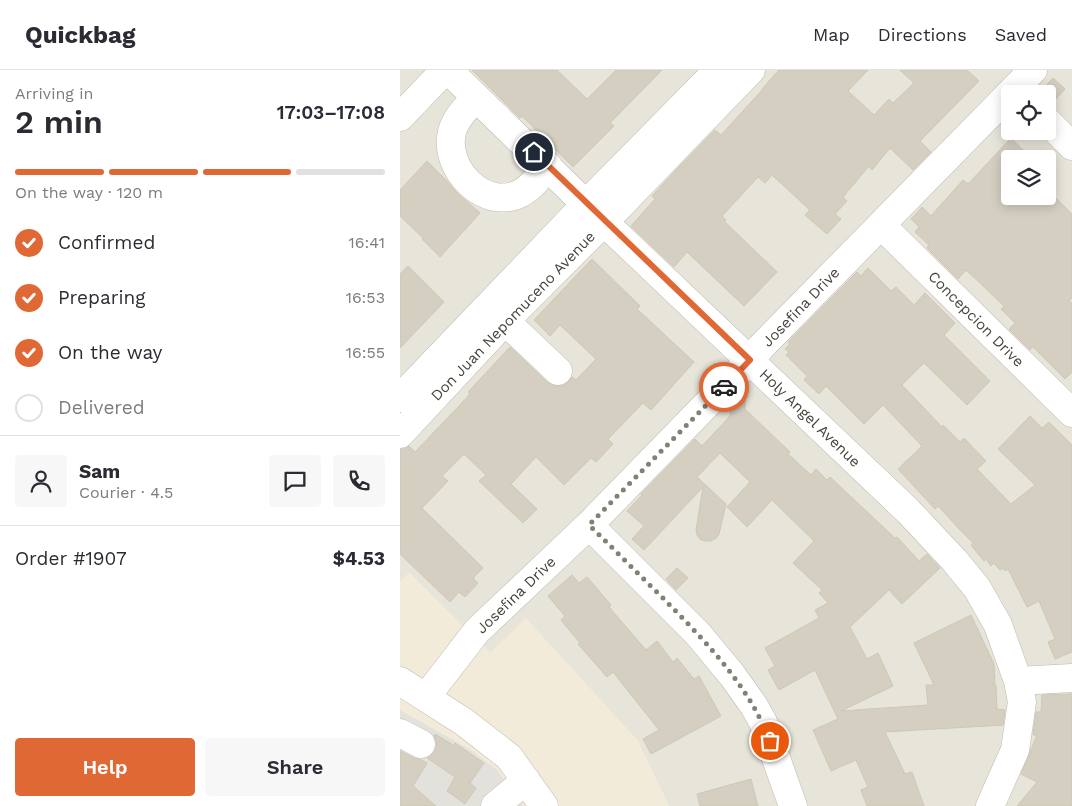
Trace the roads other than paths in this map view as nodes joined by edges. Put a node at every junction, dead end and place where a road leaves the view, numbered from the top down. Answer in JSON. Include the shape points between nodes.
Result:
{"nodes":[{"id":1,"x":446,"y":70,"type":"edge"},
{"id":2,"x":718,"y":70,"type":"edge"},
{"id":3,"x":751,"y":70,"type":"edge"},
{"id":4,"x":1033,"y":70,"type":"edge"},
{"id":5,"x":1021,"y":85,"type":"edge"},
{"id":6,"x":476,"y":97,"type":"junction"},
{"id":7,"x":1001,"y":106,"type":"edge"},
{"id":8,"x":400,"y":117,"type":"edge"},
{"id":9,"x":1056,"y":130,"type":"edge"},
{"id":10,"x":1072,"y":146,"type":"edge"},
{"id":11,"x":548,"y":166,"type":"junction"},
{"id":12,"x":595,"y":212,"type":"junction"},
{"id":13,"x":881,"y":225,"type":"junction"},
{"id":14,"x":505,"y":321,"type":"junction"},
{"id":15,"x":750,"y":360,"type":"junction"},
{"id":16,"x":558,"y":370,"type":"dead end"},
{"id":17,"x":408,"y":401,"type":"edge"},
{"id":18,"x":1072,"y":413,"type":"edge"},
{"id":19,"x":400,"y":434,"type":"edge"},
{"id":20,"x":589,"y":525,"type":"junction"},
{"id":21,"x":1072,"y":678,"type":"edge"},
{"id":22,"x":400,"y":681,"type":"edge"},
{"id":23,"x":1018,"y":681,"type":"junction"},
{"id":24,"x":426,"y":697,"type":"junction"},
{"id":25,"x":526,"y":780,"type":"junction"},
{"id":26,"x":495,"y":806,"type":"edge"},
{"id":27,"x":544,"y":806,"type":"edge"},
{"id":28,"x":793,"y":806,"type":"edge"},
{"id":29,"x":990,"y":806,"type":"edge"}],
"edges":[{"from":1,"to":6,"type":"street","name":"Holy Angel Avenue"},
{"from":1,"to":8,"type":"street"},
{"from":2,"to":12,"type":"street","name":"Don Juan Nepomuceno Avenue"},
{"from":3,"to":12,"type":"street","name":"Don Juan Nepomuceno Avenue"},
{"from":4,"to":5,"type":"street","name":"Josefina Drive"},
{"from":6,"to":11,"type":"street","name":"Holy Angel Avenue"},
{"from":6,"to":11,"type":"street","via":[[454,125],[450,142],[462,176],[482,193],[500,198],[528,189]]},
{"from":7,"to":13,"type":"street","name":"Josefina Drive"},
{"from":9,"to":10,"type":"street"},
{"from":11,"to":12,"type":"street","name":"Holy Angel Avenue"},
{"from":12,"to":14,"type":"street","name":"Don Juan Nepomuceno Avenue"},
{"from":12,"to":15,"type":"street","name":"Holy Angel Avenue"},
{"from":12,"to":17,"type":"street","name":"Don Juan Nepomuceno Avenue"},
{"from":13,"to":15,"type":"street","name":"Josefina Drive"},
{"from":13,"to":18,"type":"street","name":"Concepcion Drive"},
{"from":14,"to":16,"type":"street"},
{"from":14,"to":17,"type":"street","name":"Don Juan Nepomuceno Avenue"},
{"from":15,"to":20,"type":"street","name":"Josefina Drive"},
{"from":15,"to":23,"type":"street","name":"Holy Angel Avenue","via":[[908,511],[954,560],[977,588],[998,625]]},
{"from":17,"to":19,"type":"street","name":"Don Juan Nepomuceno Avenue"},
{"from":20,"to":24,"type":"street","name":"Josefina Drive","via":[[477,631]]},
{"from":20,"to":28,"type":"street","via":[[698,634],[732,675],[763,722]]},
{"from":21,"to":23,"type":"street"},
{"from":22,"to":24,"type":"street"},
{"from":23,"to":29,"type":"street","name":"Holy Angel Avenue","via":[[1022,702],[1015,750]]},
{"from":24,"to":25,"type":"street","via":[[509,757]]},
{"from":25,"to":26,"type":"street"},
{"from":25,"to":27,"type":"street"}]}
